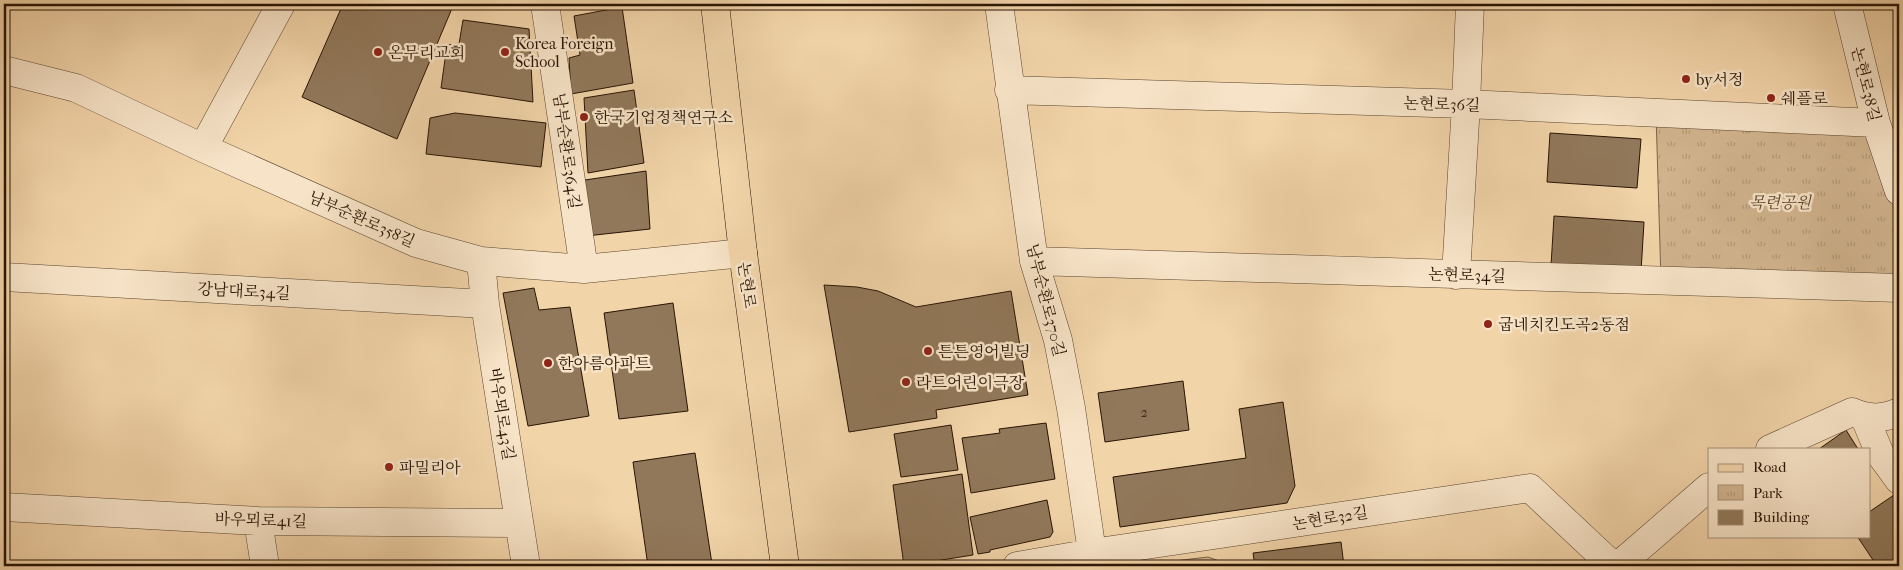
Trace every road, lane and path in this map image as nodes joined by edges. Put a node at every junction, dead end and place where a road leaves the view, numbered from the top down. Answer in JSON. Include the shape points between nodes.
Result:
{"nodes":[{"id":1,"x":280,"y":4,"type":"edge"},
{"id":2,"x":545,"y":4,"type":"edge"},
{"id":3,"x":715,"y":4,"type":"edge"},
{"id":4,"x":999,"y":4,"type":"edge"},
{"id":5,"x":1470,"y":4,"type":"edge"},
{"id":6,"x":1847,"y":4,"type":"edge"},
{"id":7,"x":4,"y":70,"type":"edge"},
{"id":8,"x":1009,"y":90,"type":"junction"},
{"id":9,"x":1466,"y":104,"type":"junction"},
{"id":10,"x":1876,"y":123,"type":"junction"},
{"id":11,"x":203,"y":148,"type":"junction"},
{"id":12,"x":1899,"y":191,"type":"edge"},
{"id":13,"x":743,"y":253,"type":"junction"},
{"id":14,"x":481,"y":261,"type":"junction"},
{"id":15,"x":1034,"y":261,"type":"junction"},
{"id":16,"x":584,"y":269,"type":"junction"},
{"id":17,"x":1456,"y":275,"type":"junction"},
{"id":18,"x":4,"y":277,"type":"edge"},
{"id":19,"x":1899,"y":288,"type":"edge"},
{"id":20,"x":485,"y":304,"type":"junction"},
{"id":21,"x":1899,"y":412,"type":"edge"},
{"id":22,"x":1865,"y":418,"type":"junction"},
{"id":23,"x":1772,"y":448,"type":"edge"},
{"id":24,"x":1899,"y":480,"type":"edge"},
{"id":25,"x":1708,"y":488,"type":"edge"},
{"id":26,"x":4,"y":507,"type":"edge"},
{"id":27,"x":258,"y":521,"type":"junction"},
{"id":28,"x":519,"y":523,"type":"junction"},
{"id":29,"x":1093,"y":560,"type":"edge"},
{"id":30,"x":265,"y":566,"type":"edge"},
{"id":31,"x":526,"y":566,"type":"edge"},
{"id":32,"x":784,"y":566,"type":"edge"},
{"id":33,"x":1017,"y":566,"type":"edge"},
{"id":34,"x":1613,"y":566,"type":"edge"},
{"id":35,"x":1618,"y":566,"type":"edge"}],
"edges":[{"from":1,"to":11,"type":"street"},
{"from":2,"to":16,"type":"street","name":"남부순환로364길"},
{"from":3,"to":13,"type":"main road","name":"논현로"},
{"from":4,"to":8,"type":"street","name":"남부순환로370길"},
{"from":5,"to":9,"type":"street"},
{"from":6,"to":10,"type":"street","name":"논현로38길"},
{"from":7,"to":11,"type":"street","name":"남부순환로358길","via":[[76,88]]},
{"from":8,"to":9,"type":"street","name":"논현로36길"},
{"from":8,"to":15,"type":"street","name":"남부순환로370길"},
{"from":9,"to":10,"type":"street","name":"논현로36길"},
{"from":9,"to":17,"type":"street"},
{"from":10,"to":12,"type":"street","name":"논현로38길"},
{"from":11,"to":14,"type":"street","name":"남부순환로358길","via":[[416,243]]},
{"from":13,"to":16,"type":"street","name":"남부순환로358길"},
{"from":13,"to":32,"type":"main road","name":"논현로"},
{"from":14,"to":16,"type":"street","name":"남부순환로358길"},
{"from":14,"to":20,"type":"street","name":"바우뫼로43길"},
{"from":15,"to":17,"type":"street","name":"논현로34길"},
{"from":15,"to":29,"type":"street","name":"남부순환로370길","via":[[1058,340]]},
{"from":17,"to":19,"type":"street","name":"논현로34길"},
{"from":18,"to":20,"type":"street","name":"강남대로34길"},
{"from":20,"to":28,"type":"street","name":"바우뫼로43길"},
{"from":21,"to":22,"type":"street"},
{"from":22,"to":23,"type":"street","via":[[1852,412]]},
{"from":22,"to":24,"type":"street","via":[[1880,454]]},
{"from":25,"to":35,"type":"street"},
{"from":26,"to":27,"type":"street","name":"바우뫼로41길"},
{"from":27,"to":28,"type":"street","name":"바우뫼로41길"},
{"from":27,"to":30,"type":"street"},
{"from":28,"to":31,"type":"street","name":"바우뫼로43길"},
{"from":29,"to":33,"type":"street","name":"논현로32길"},
{"from":29,"to":34,"type":"street","name":"논현로32길","via":[[1530,488]]}]}
